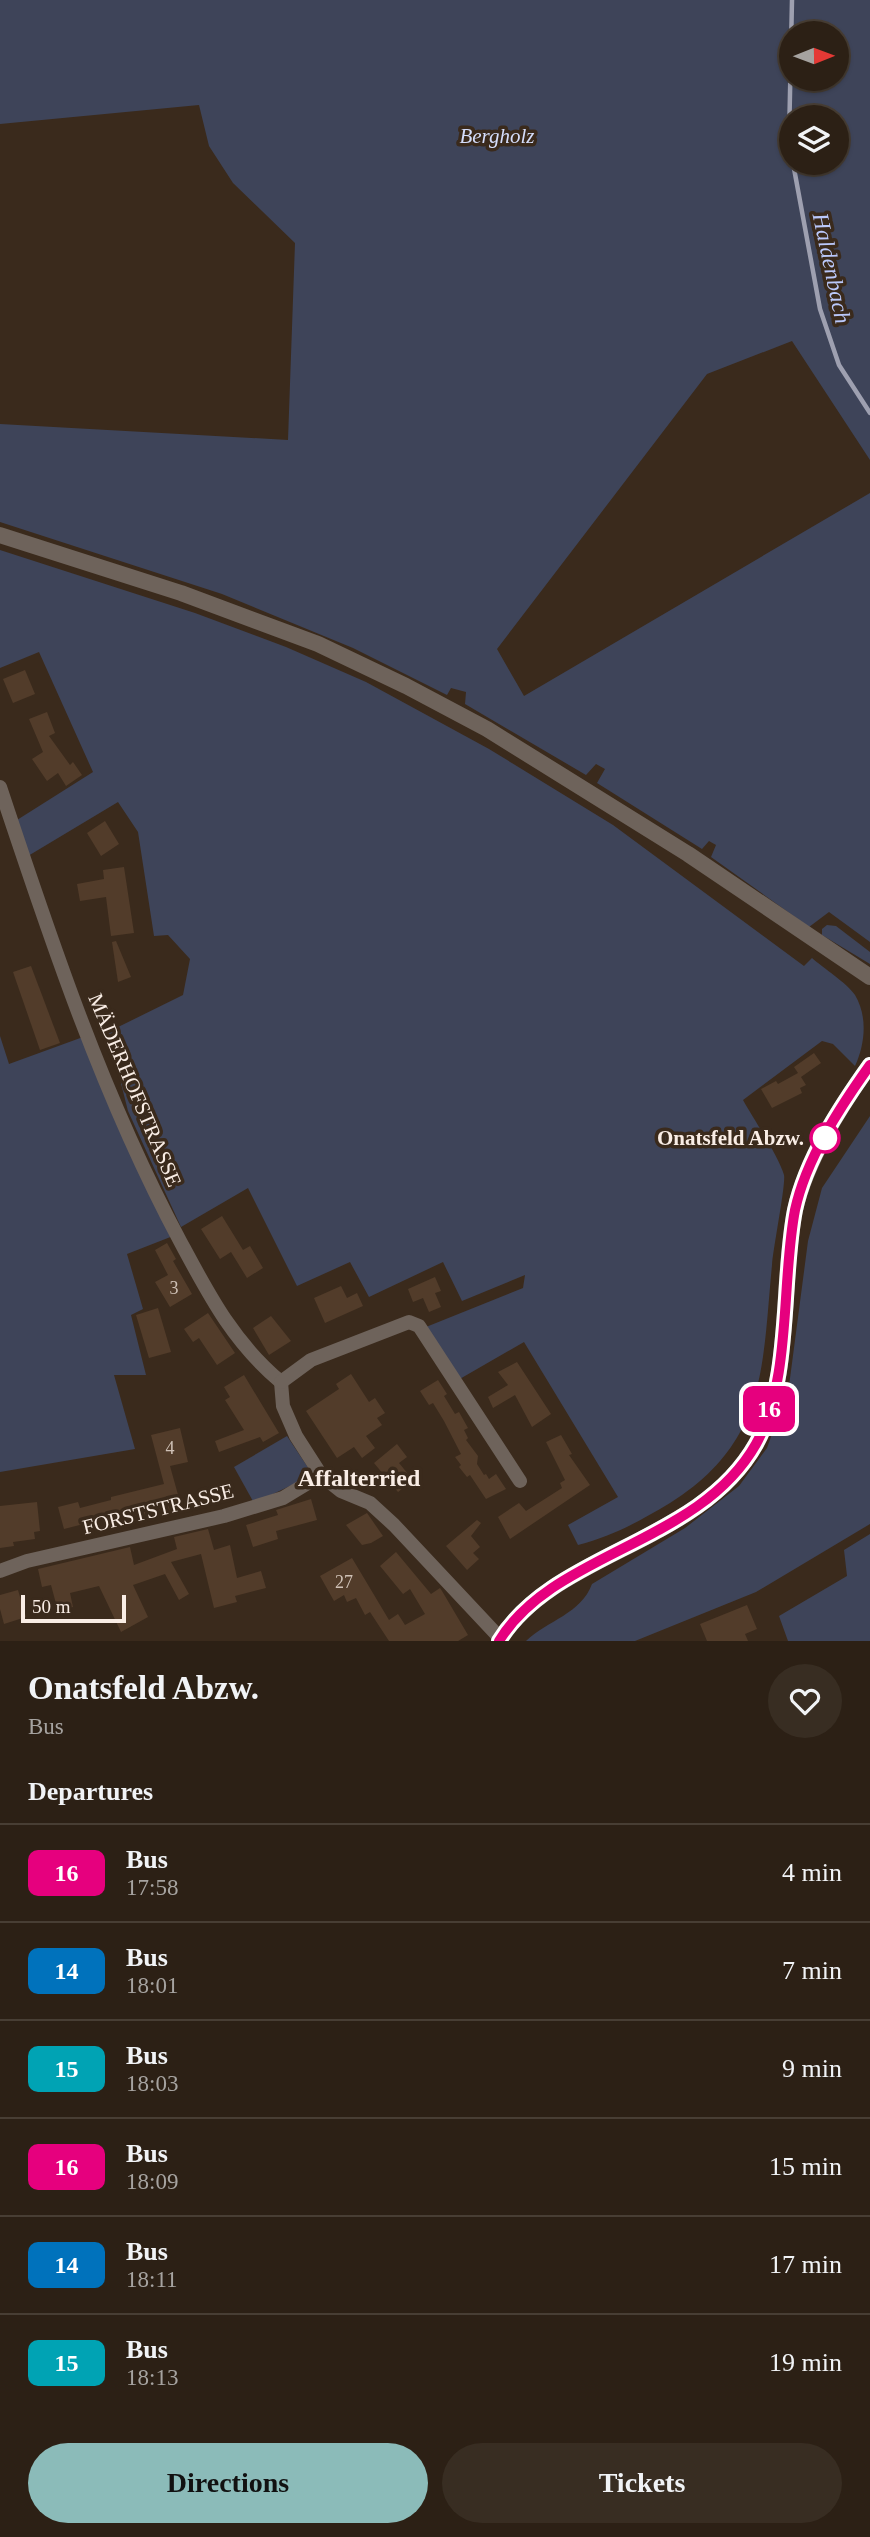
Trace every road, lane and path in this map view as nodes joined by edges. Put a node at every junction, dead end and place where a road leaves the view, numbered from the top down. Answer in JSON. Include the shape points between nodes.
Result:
{"nodes":[{"id":1,"x":0,"y":535,"type":"edge"},
{"id":2,"x":0,"y":787,"type":"edge"},
{"id":3,"x":870,"y":977,"type":"edge"},
{"id":4,"x":870,"y":1065,"type":"edge"},
{"id":5,"x":281,"y":1382,"type":"junction"},
{"id":6,"x":321,"y":1475,"type":"junction"},
{"id":7,"x":520,"y":1481,"type":"dead end"},
{"id":8,"x":0,"y":1572,"type":"edge"},
{"id":9,"x":499,"y":1639,"type":"edge"}],
"edges":[{"from":1,"to":3,"type":"street","via":[[181,593],[305,639],[406,686],[486,729],[688,854]]},
{"from":2,"to":5,"type":"street","name":"MÄDERHOFSTRASSE","via":[[117,1111],[164,1212],[220,1316],[261,1366]]},
{"from":4,"to":9,"type":"street","via":[[819,1149],[796,1209],[772,1403],[756,1444],[714,1495],[556,1586]]},
{"from":5,"to":6,"type":"street","via":[[283,1406]]},
{"from":5,"to":7,"type":"street","via":[[311,1360],[410,1322],[419,1326]]},
{"from":6,"to":8,"type":"street","name":"FORSTSTRASSE","via":[[283,1498],[27,1561]]},
{"from":6,"to":9,"type":"street","via":[[341,1491],[370,1503],[394,1525]]}]}
